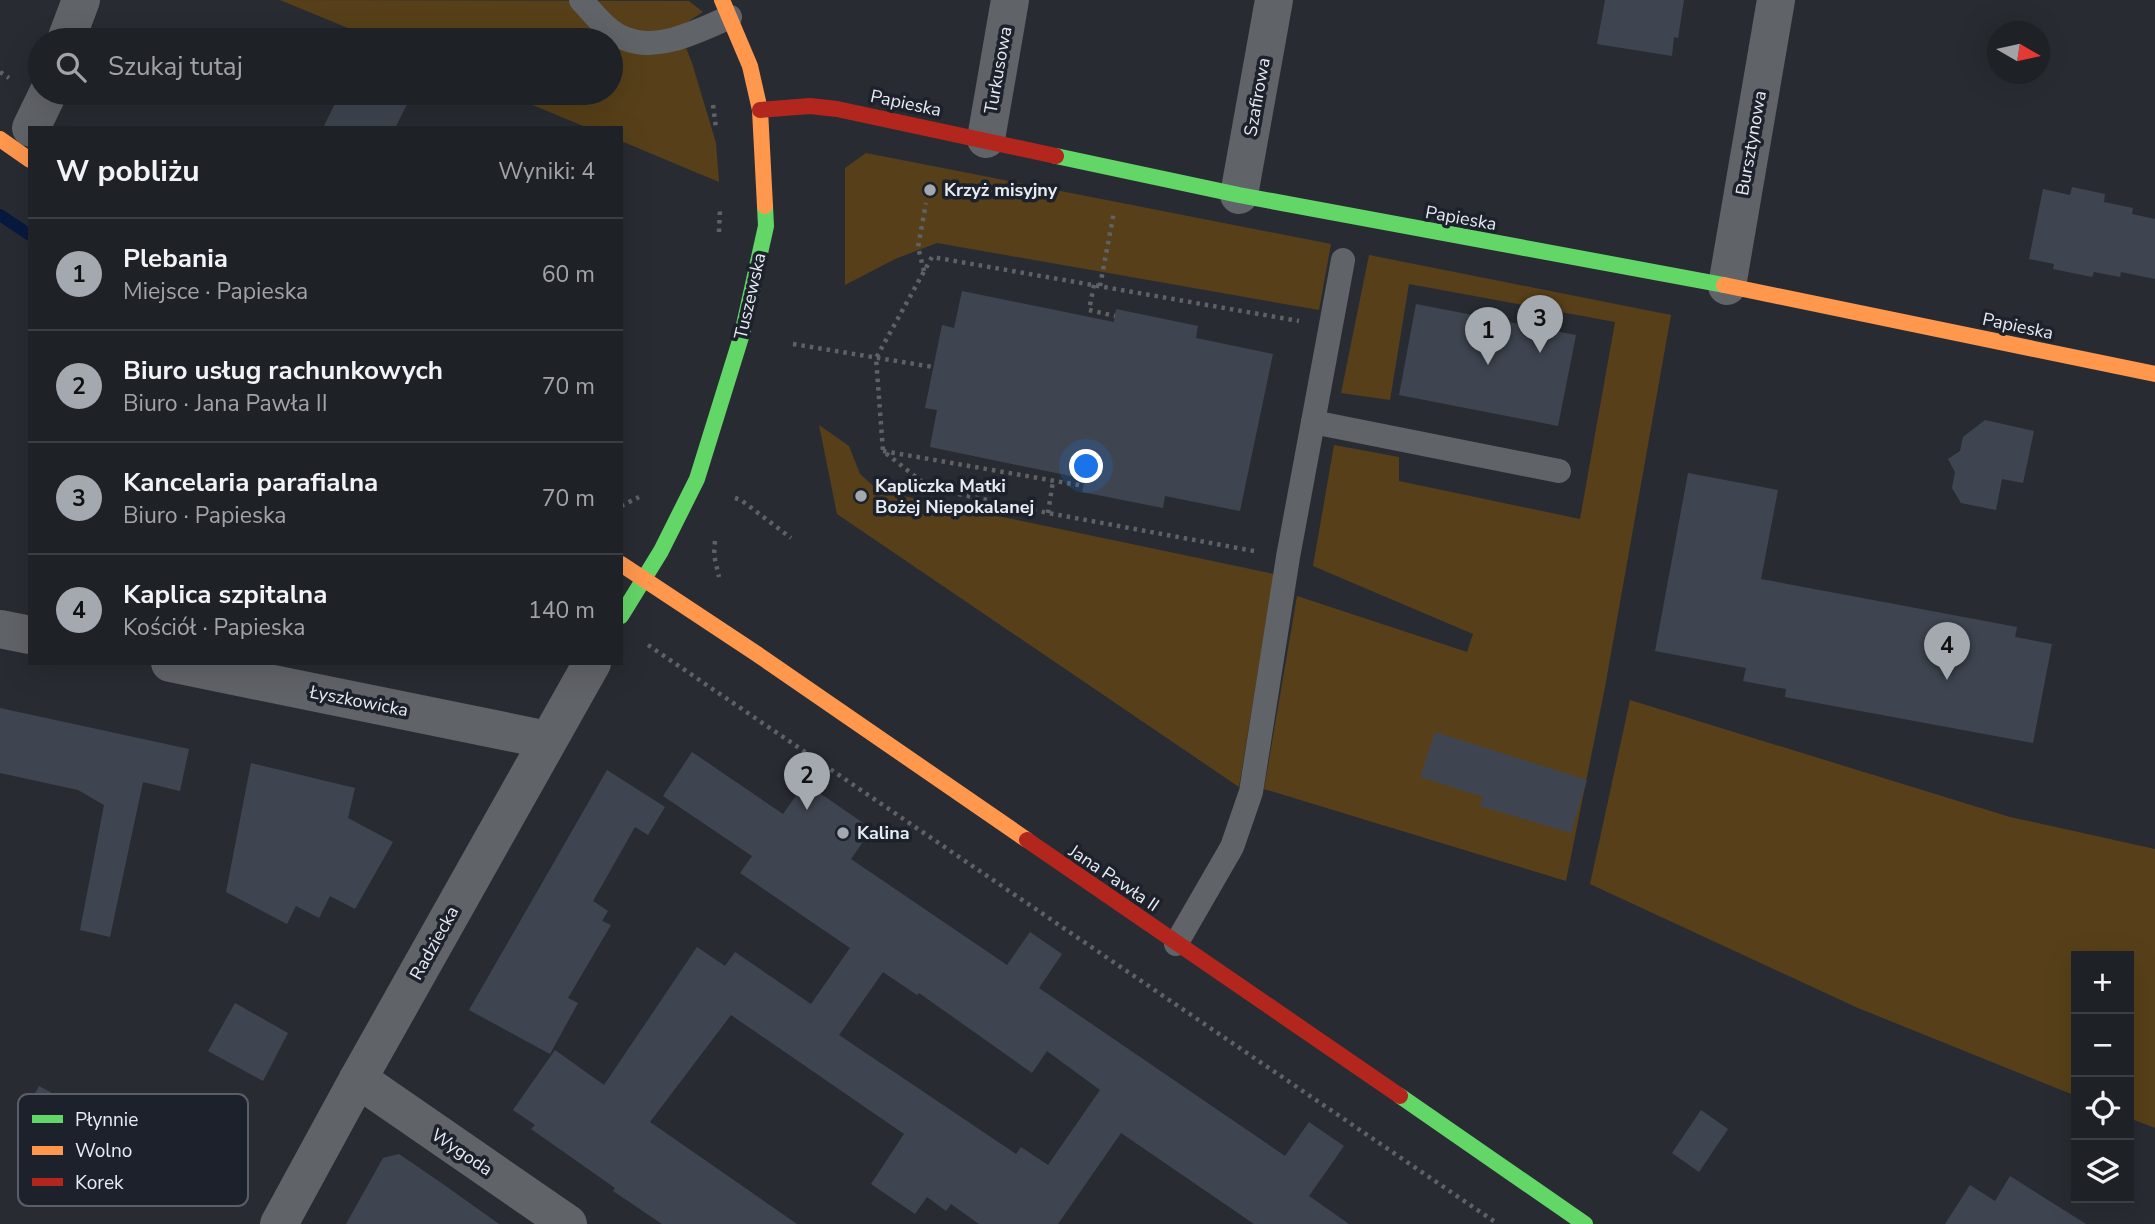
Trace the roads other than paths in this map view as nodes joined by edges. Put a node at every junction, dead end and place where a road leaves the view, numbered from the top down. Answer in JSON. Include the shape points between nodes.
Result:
{"nodes":[{"id":1,"x":81,"y":0,"type":"edge"},
{"id":2,"x":581,"y":0,"type":"edge"},
{"id":3,"x":1010,"y":0,"type":"edge"},
{"id":4,"x":1274,"y":0,"type":"edge"},
{"id":5,"x":1776,"y":0,"type":"edge"},
{"id":6,"x":726,"y":8,"type":"edge"},
{"id":7,"x":70,"y":28,"type":"edge"},
{"id":8,"x":608,"y":28,"type":"edge"},
{"id":9,"x":623,"y":38,"type":"edge"},
{"id":10,"x":42,"y":105,"type":"edge"},
{"id":11,"x":760,"y":110,"type":"junction"},
{"id":12,"x":30,"y":126,"type":"edge"},
{"id":13,"x":986,"y":139,"type":"junction"},
{"id":14,"x":1240,"y":195,"type":"junction"},
{"id":15,"x":1343,"y":260,"type":"dead end"},
{"id":16,"x":1727,"y":286,"type":"junction"},
{"id":17,"x":2155,"y":374,"type":"edge"},
{"id":18,"x":1313,"y":422,"type":"junction"},
{"id":19,"x":1559,"y":471,"type":"dead end"},
{"id":20,"x":623,"y":565,"type":"edge"},
{"id":21,"x":643,"y":580,"type":"junction"},
{"id":22,"x":623,"y":613,"type":"edge"},
{"id":23,"x":0,"y":629,"type":"edge"},
{"id":24,"x":28,"y":635,"type":"edge"},
{"id":25,"x":180,"y":665,"type":"edge"},
{"id":26,"x":591,"y":665,"type":"edge"},
{"id":27,"x":548,"y":740,"type":"junction"},
{"id":28,"x":1176,"y":944,"type":"junction"},
{"id":29,"x":358,"y":1079,"type":"junction"},
{"id":30,"x":1564,"y":1218,"type":"edge"},
{"id":31,"x":279,"y":1224,"type":"edge"},
{"id":32,"x":568,"y":1224,"type":"edge"}],
"edges":[{"from":1,"to":7,"type":"street"},
{"from":2,"to":8,"type":"lane"},
{"from":3,"to":13,"type":"street","name":"Turkusowa"},
{"from":4,"to":14,"type":"street","name":"Szafirowa"},
{"from":5,"to":16,"type":"street","name":"Bursztynowa"},
{"from":6,"to":9,"type":"lane","via":[[689,34],[642,43]]},
{"from":6,"to":11,"type":"street","name":"Tuszewska","via":[[750,66]]},
{"from":10,"to":12,"type":"street"},
{"from":11,"to":13,"type":"street","name":"Papieska","via":[[837,109]]},
{"from":11,"to":21,"type":"street","name":"Tuszewska","via":[[766,226],[743,334],[697,479]]},
{"from":13,"to":14,"type":"street","name":"Papieska"},
{"from":14,"to":16,"type":"street","name":"Papieska"},
{"from":15,"to":18,"type":"lane"},
{"from":16,"to":17,"type":"street","name":"Papieska"},
{"from":18,"to":19,"type":"lane"},
{"from":18,"to":28,"type":"lane","via":[[1251,792],[1232,847]]},
{"from":20,"to":21,"type":"street","name":"Jana Pawła II"},
{"from":21,"to":22,"type":"street"},
{"from":21,"to":28,"type":"street","name":"Jana Pawła II"},
{"from":23,"to":24,"type":"street"},
{"from":25,"to":27,"type":"street","name":"Łyszkowicka"},
{"from":26,"to":27,"type":"street","name":"Radziecka"},
{"from":27,"to":29,"type":"street","name":"Radziecka"},
{"from":28,"to":30,"type":"street","name":"Jana Pawła II"},
{"from":29,"to":31,"type":"street","name":"Radziecka"},
{"from":29,"to":32,"type":"street","name":"Wygoda"}]}
